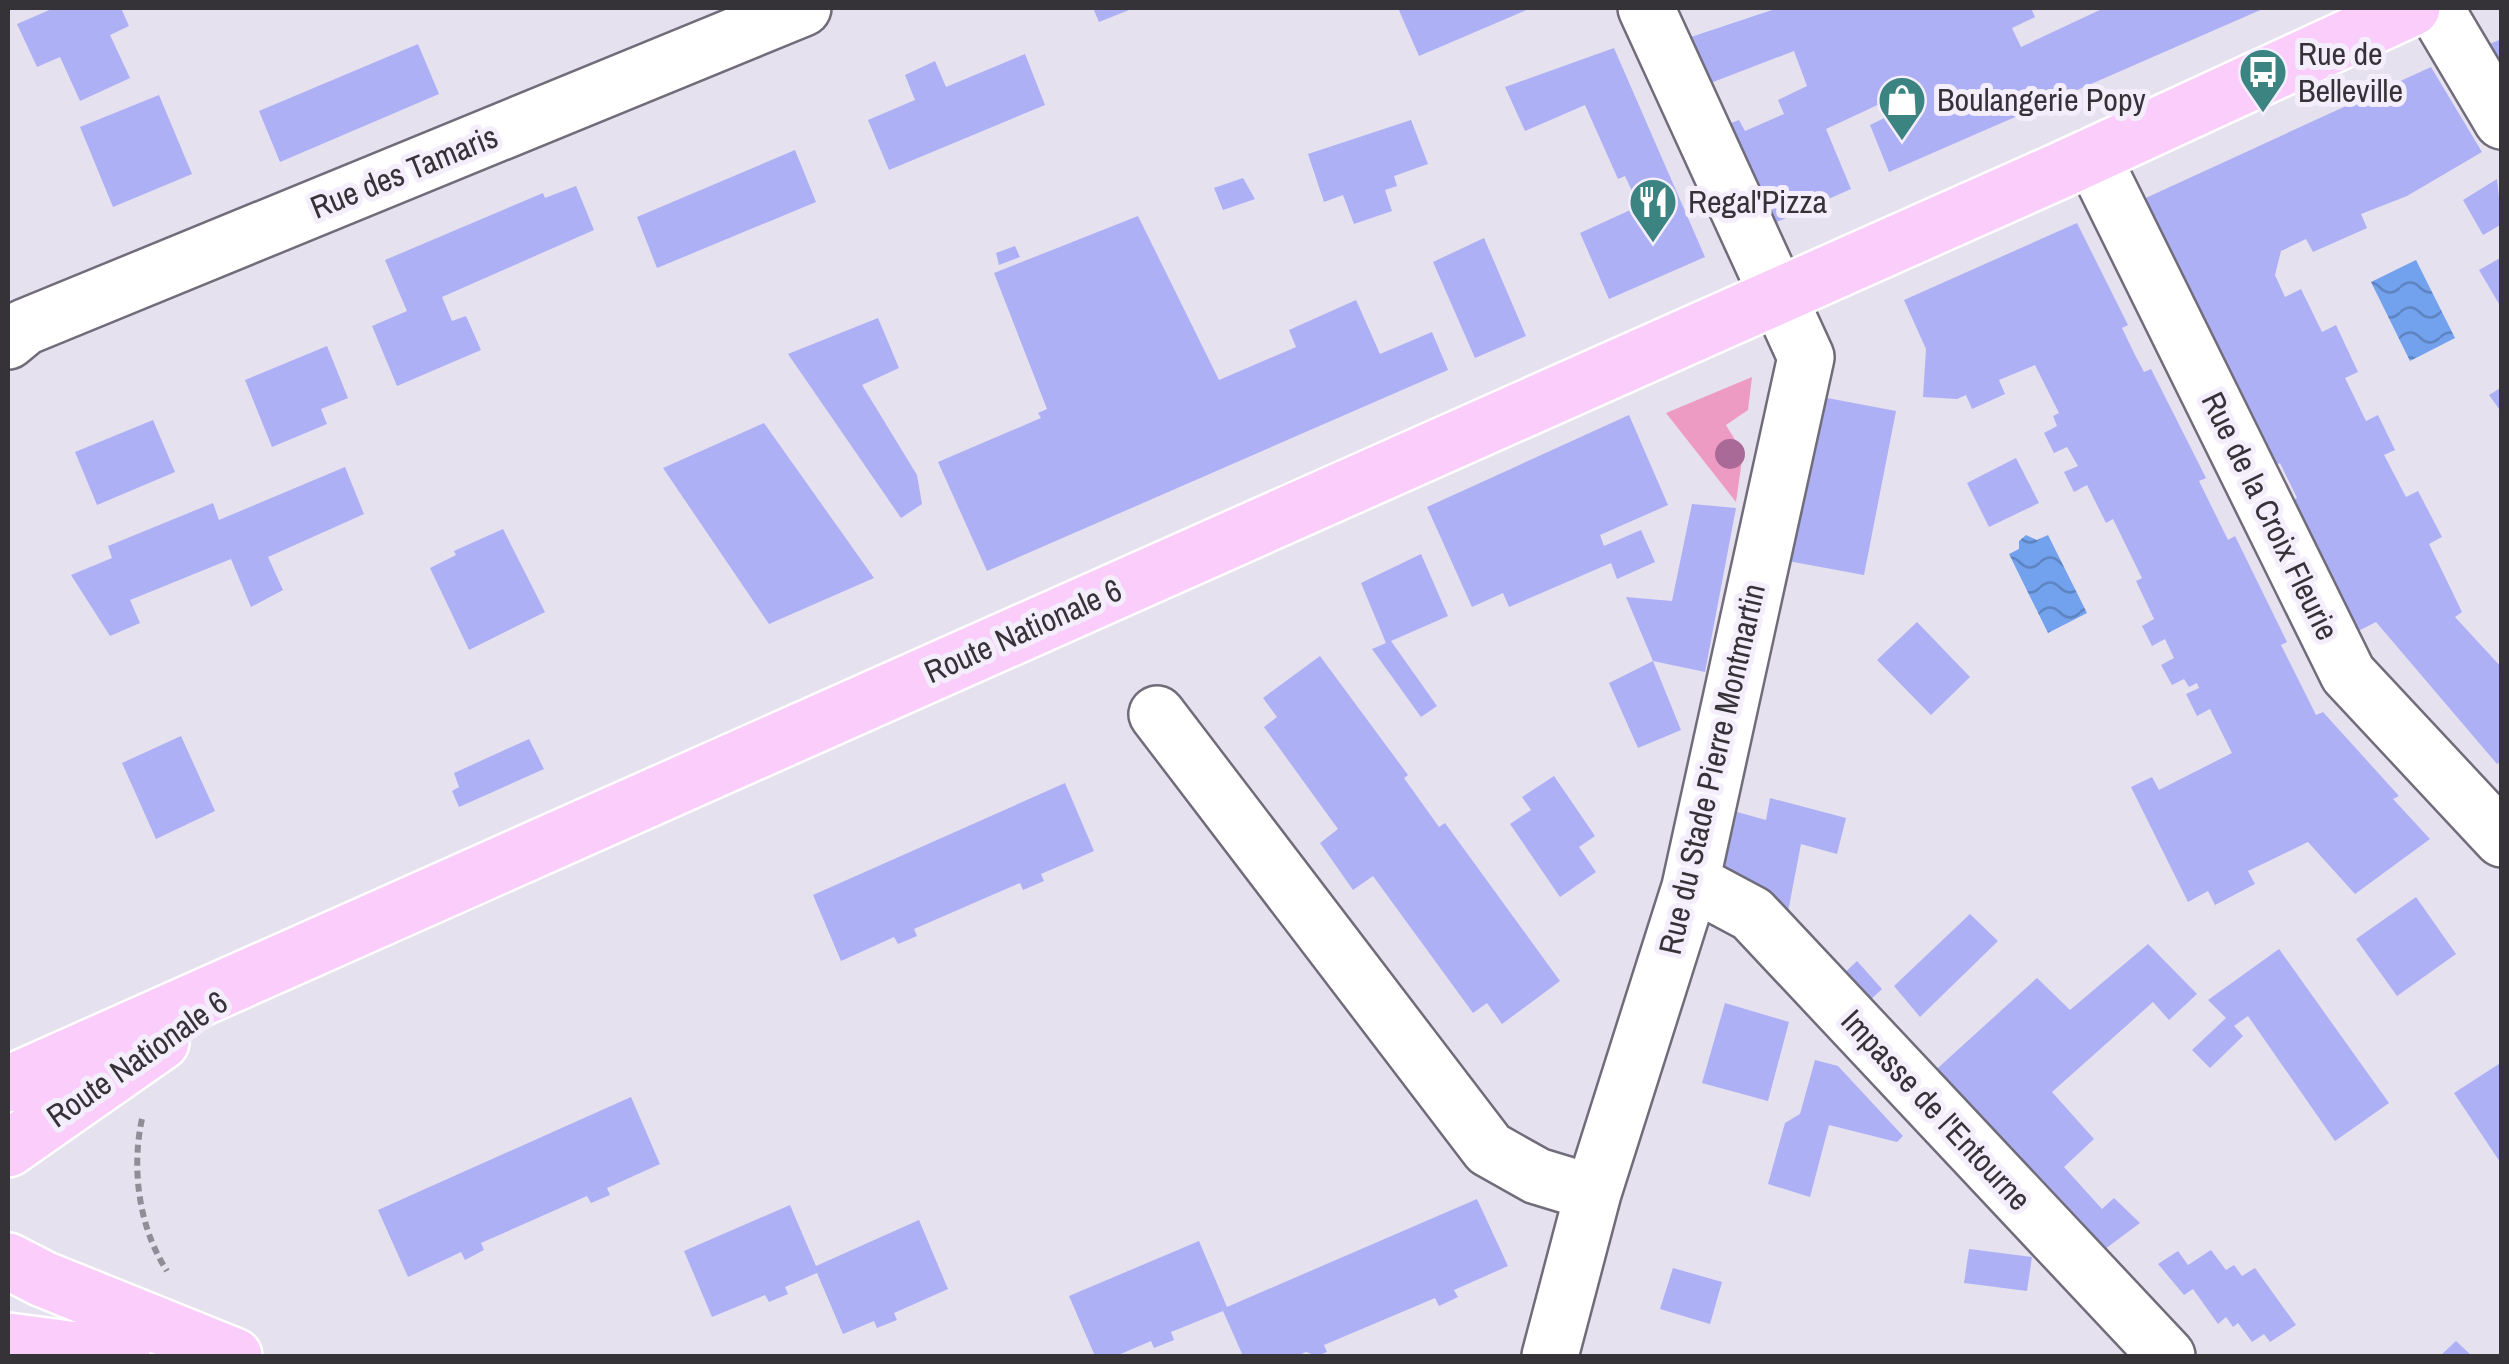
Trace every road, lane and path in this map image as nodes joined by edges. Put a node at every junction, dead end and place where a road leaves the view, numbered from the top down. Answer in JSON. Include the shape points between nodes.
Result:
{"nodes":[{"id":1,"x":1646,"y":8,"type":"edge"},
{"id":2,"x":2412,"y":8,"type":"edge"},
{"id":3,"x":2434,"y":8,"type":"edge"},
{"id":4,"x":770,"y":14,"type":"edge"},
{"id":5,"x":2502,"y":121,"type":"edge"},
{"id":6,"x":2092,"y":156,"type":"junction"},
{"id":7,"x":1779,"y":295,"type":"junction"},
{"id":8,"x":8,"y":341,"type":"edge"},
{"id":9,"x":1157,"y":714,"type":"dead end"},
{"id":10,"x":2502,"y":840,"type":"edge"},
{"id":11,"x":1690,"y":887,"type":"junction"},
{"id":12,"x":267,"y":968,"type":"junction"},
{"id":13,"x":8,"y":1084,"type":"edge"},
{"id":14,"x":148,"y":1108,"type":"dead end"},
{"id":15,"x":8,"y":1149,"type":"edge"},
{"id":16,"x":1593,"y":1193,"type":"junction"},
{"id":17,"x":8,"y":1260,"type":"edge"},
{"id":18,"x":177,"y":1288,"type":"dead end"},
{"id":19,"x":8,"y":1340,"type":"edge"},
{"id":20,"x":122,"y":1356,"type":"edge"},
{"id":21,"x":234,"y":1356,"type":"edge"},
{"id":22,"x":1550,"y":1356,"type":"edge"},
{"id":23,"x":2167,"y":1356,"type":"edge"}],
"edges":[{"from":1,"to":7,"type":"street","name":"Rue du Stade Pierre Montmartin"},
{"from":2,"to":6,"type":"main road"},
{"from":3,"to":5,"type":"street"},
{"from":4,"to":8,"type":"street","name":"Rue des Tamaris","via":[[25,327]]},
{"from":6,"to":7,"type":"main road"},
{"from":6,"to":10,"type":"street","name":"Rue de la Croix Fleurie","via":[[2348,674]]},
{"from":7,"to":11,"type":"street","name":"Rue du Stade Pierre Montmartin","via":[[1806,357]]},
{"from":7,"to":12,"type":"main road","name":"Route Nationale 6"},
{"from":9,"to":16,"type":"street","via":[[1488,1149],[1537,1176]]},
{"from":11,"to":16,"type":"street","name":"Rue du Stade Pierre Montmartin"},
{"from":11,"to":23,"type":"street","name":"Impasse de l'Entourne","via":[[1752,914]]},
{"from":12,"to":13,"type":"main road","name":"Route Nationale 6"},
{"from":12,"to":15,"type":"main road","name":"Route Nationale 6"},
{"from":14,"to":18,"type":"path","via":[[141,1121],[138,1180],[158,1258]]},
{"from":16,"to":22,"type":"street","name":"Rue du Stade Pierre Montmartin"},
{"from":17,"to":21,"type":"main road"},
{"from":19,"to":20,"type":"main road"}]}
